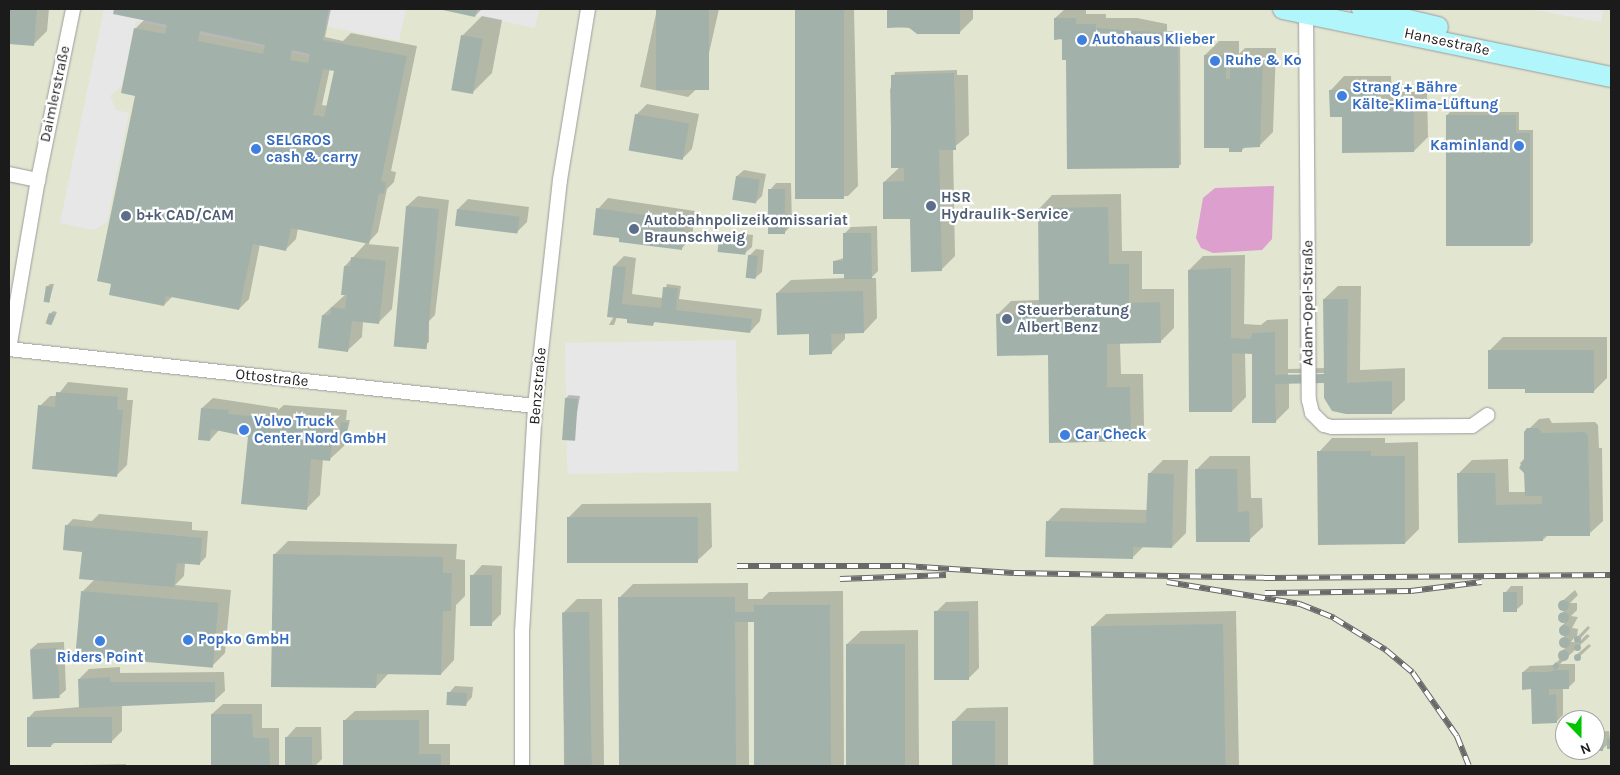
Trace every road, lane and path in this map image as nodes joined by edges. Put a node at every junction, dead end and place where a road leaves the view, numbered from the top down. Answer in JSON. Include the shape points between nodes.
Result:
{"nodes":[{"id":1,"x":73,"y":9,"type":"edge"},
{"id":2,"x":588,"y":9,"type":"edge"},
{"id":3,"x":1283,"y":9,"type":"edge"},
{"id":4,"x":1362,"y":9,"type":"edge"},
{"id":5,"x":1305,"y":11,"type":"edge"},
{"id":6,"x":1611,"y":65,"type":"edge"},
{"id":7,"x":1611,"y":77,"type":"edge"},
{"id":8,"x":9,"y":174,"type":"edge"},
{"id":9,"x":38,"y":180,"type":"junction"},
{"id":10,"x":9,"y":349,"type":"edge"},
{"id":11,"x":535,"y":406,"type":"junction"},
{"id":12,"x":1488,"y":415,"type":"dead end"},
{"id":13,"x":522,"y":766,"type":"edge"}],
"edges":[{"from":1,"to":9,"type":"street","name":"Daimlerstraße"},
{"from":2,"to":11,"type":"street","name":"Benzstraße","via":[[560,180]]},
{"from":3,"to":5,"type":"main road","name":"Hansestraße"},
{"from":4,"to":6,"type":"main road","name":"Hansestraße"},
{"from":5,"to":7,"type":"main road","name":"Hansestraße"},
{"from":5,"to":12,"type":"street","name":"Adam-Opel-Straße","via":[[1309,400],[1312,413],[1324,425],[1332,427],[1472,426]]},
{"from":8,"to":9,"type":"street"},
{"from":9,"to":10,"type":"street","name":"Daimlerstraße"},
{"from":10,"to":11,"type":"street","name":"Ottostraße"},
{"from":11,"to":13,"type":"street","name":"Benzstraße","via":[[522,632]]}]}
